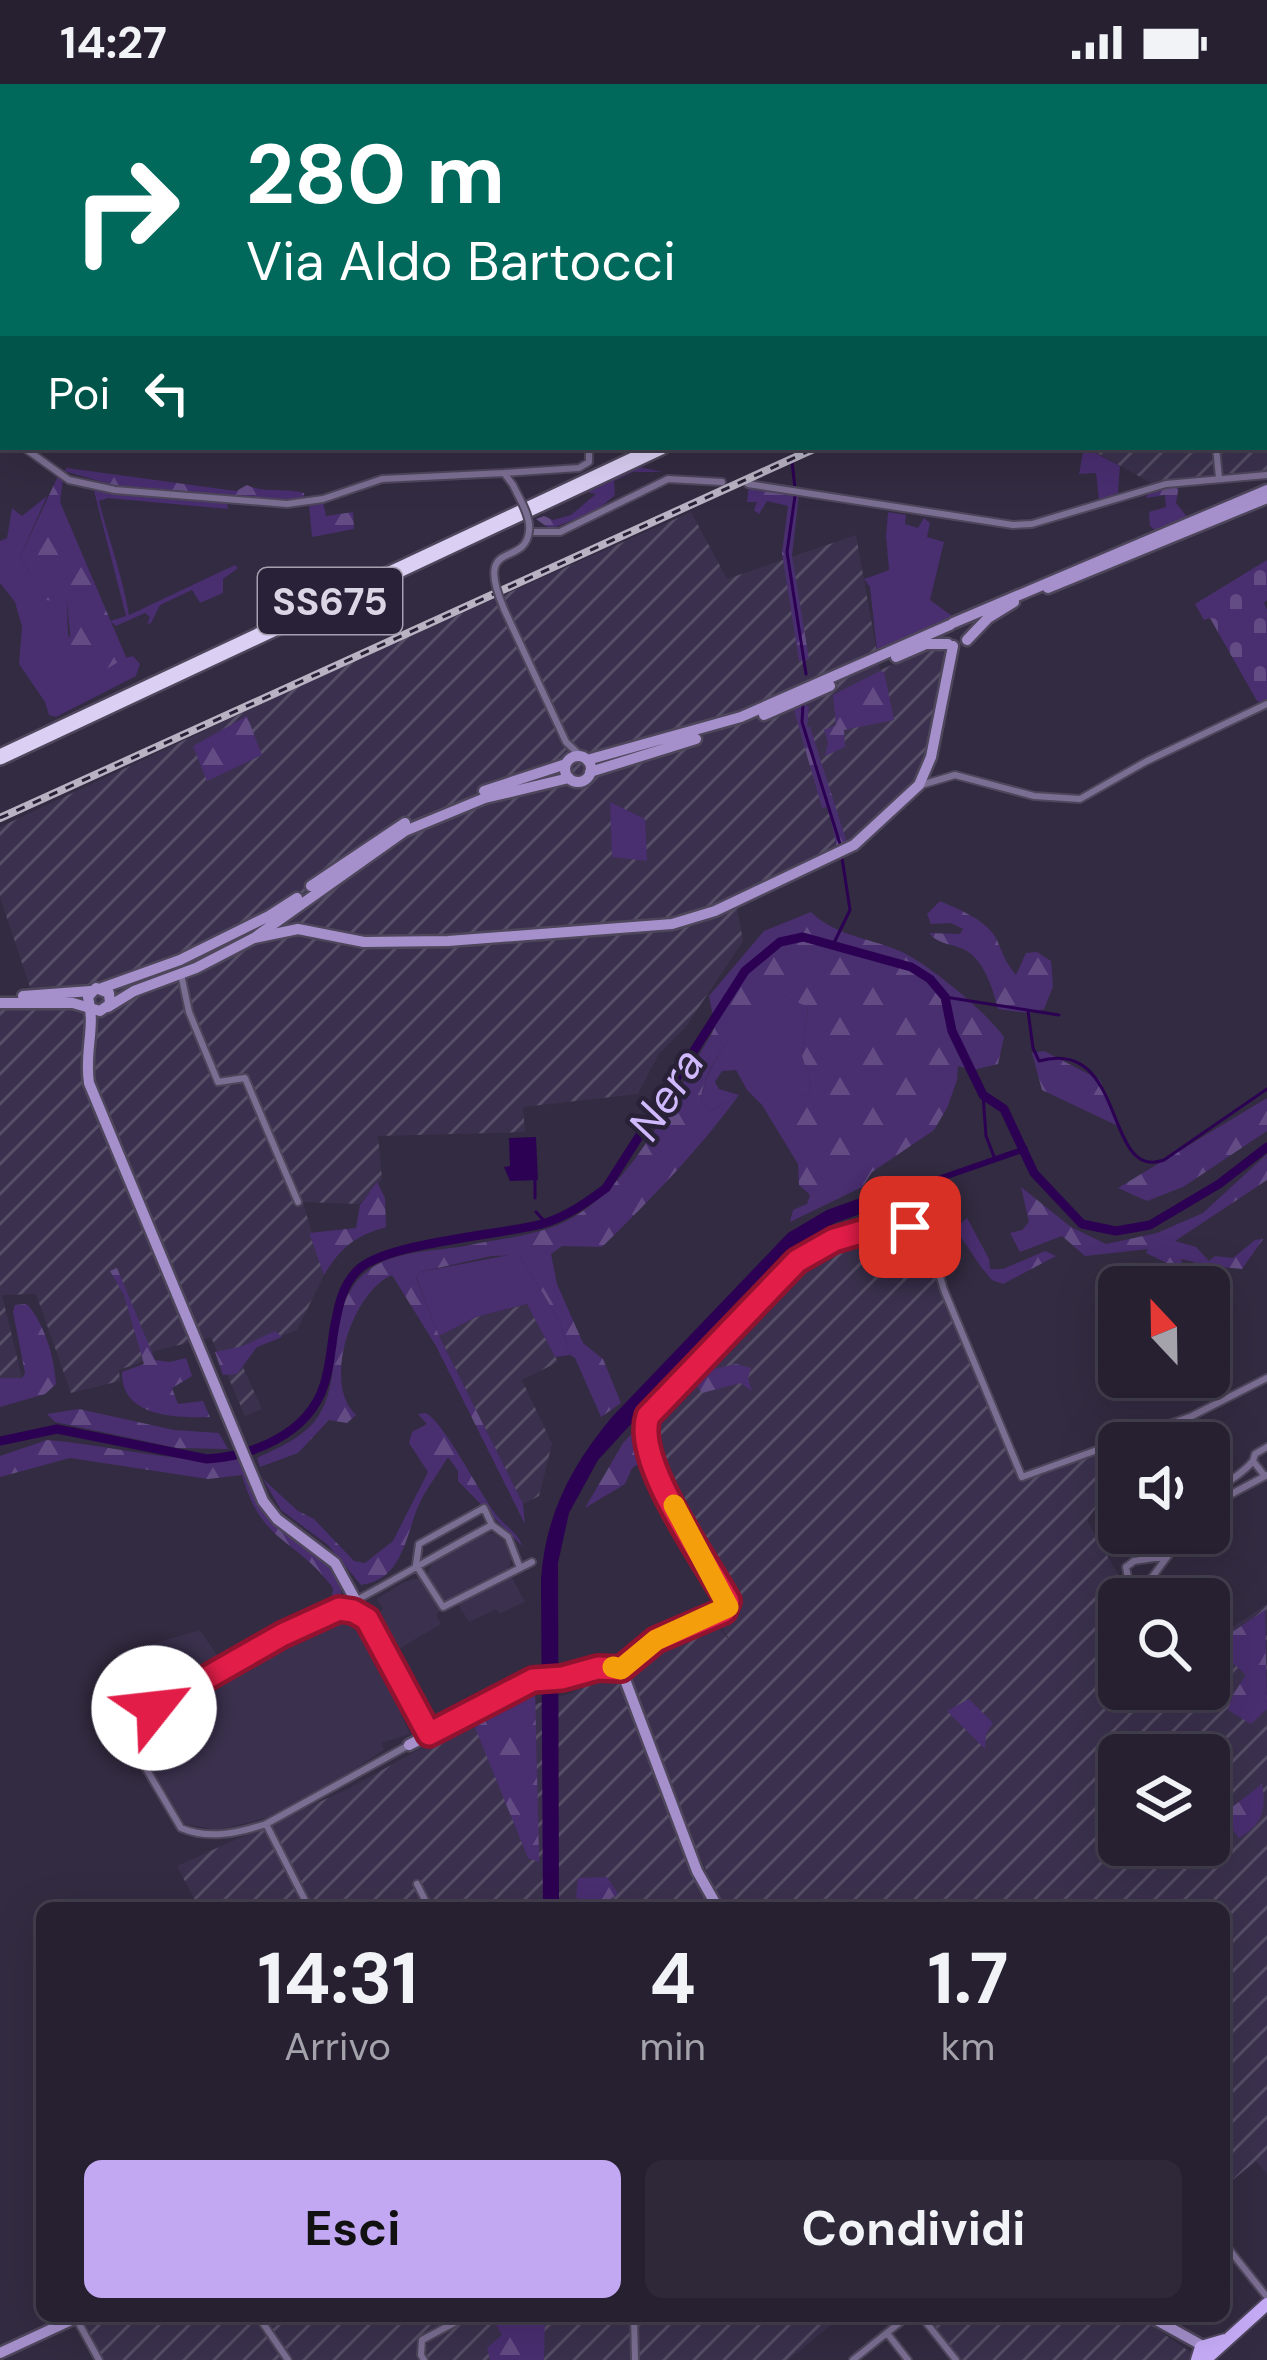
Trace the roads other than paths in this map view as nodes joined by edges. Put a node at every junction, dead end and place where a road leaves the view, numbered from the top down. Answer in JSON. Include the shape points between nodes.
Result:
{"nodes":[{"id":1,"x":27,"y":450,"type":"edge"},
{"id":2,"x":590,"y":450,"type":"edge"},
{"id":3,"x":638,"y":450,"type":"edge"},
{"id":4,"x":655,"y":450,"type":"edge"},
{"id":5,"x":1216,"y":450,"type":"edge"},
{"id":6,"x":504,"y":473,"type":"junction"},
{"id":7,"x":1265,"y":475,"type":"edge"},
{"id":8,"x":1219,"y":478,"type":"junction"},
{"id":9,"x":722,"y":482,"type":"dead end"},
{"id":10,"x":748,"y":484,"type":"dead end"},
{"id":11,"x":1264,"y":496,"type":"edge"},
{"id":12,"x":529,"y":532,"type":"junction"},
{"id":13,"x":951,"y":624,"type":"junction"},
{"id":14,"x":967,"y":640,"type":"junction"},
{"id":15,"x":951,"y":645,"type":"junction"},
{"id":16,"x":1267,"y":704,"type":"edge"},
{"id":17,"x":566,"y":742,"type":"junction"},
{"id":18,"x":0,"y":753,"type":"edge"},
{"id":19,"x":566,"y":762,"type":"junction"},
{"id":20,"x":586,"y":762,"type":"junction"},
{"id":21,"x":569,"y":778,"type":"junction"},
{"id":22,"x":919,"y":785,"type":"junction"},
{"id":23,"x":298,"y":905,"type":"junction"},
{"id":24,"x":310,"y":931,"type":"junction"},
{"id":25,"x":252,"y":932,"type":"junction"},
{"id":26,"x":181,"y":974,"type":"junction"},
{"id":27,"x":97,"y":989,"type":"junction"},
{"id":28,"x":0,"y":1000,"type":"edge"},
{"id":29,"x":107,"y":1007,"type":"junction"},
{"id":30,"x":93,"y":1009,"type":"junction"},
{"id":31,"x":93,"y":1030,"type":"junction"},
{"id":32,"x":298,"y":1202,"type":"dead end"},
{"id":33,"x":1267,"y":1378,"type":"edge"},
{"id":34,"x":1267,"y":1447,"type":"edge"},
{"id":35,"x":1253,"y":1461,"type":"junction"},
{"id":36,"x":1265,"y":1475,"type":"edge"},
{"id":37,"x":1230,"y":1480,"type":"edge"},
{"id":38,"x":1230,"y":1489,"type":"edge"},
{"id":39,"x":1232,"y":1491,"type":"joint"},
{"id":40,"x":492,"y":1525,"type":"junction"},
{"id":41,"x":1168,"y":1556,"type":"joint"},
{"id":42,"x":532,"y":1562,"type":"dead end"},
{"id":43,"x":416,"y":1565,"type":"junction"},
{"id":44,"x":520,"y":1568,"type":"junction"},
{"id":45,"x":347,"y":1582,"type":"junction"},
{"id":46,"x":371,"y":1591,"type":"junction"},
{"id":47,"x":357,"y":1600,"type":"junction"},
{"id":48,"x":339,"y":1609,"type":"junction"},
{"id":49,"x":367,"y":1619,"type":"junction"},
{"id":50,"x":282,"y":1635,"type":"junction"},
{"id":51,"x":621,"y":1669,"type":"junction"},
{"id":52,"x":417,"y":1714,"type":"junction"},
{"id":53,"x":454,"y":1722,"type":"junction"},
{"id":54,"x":124,"y":1731,"type":"junction"},
{"id":55,"x":429,"y":1734,"type":"junction"},
{"id":56,"x":410,"y":1745,"type":"junction"},
{"id":57,"x":266,"y":1824,"type":"junction"},
{"id":58,"x":417,"y":1884,"type":"dead end"},
{"id":59,"x":306,"y":1902,"type":"edge"},
{"id":60,"x":426,"y":1902,"type":"edge"},
{"id":61,"x":715,"y":1902,"type":"edge"},
{"id":62,"x":1230,"y":2250,"type":"edge"},
{"id":63,"x":1267,"y":2300,"type":"edge"},
{"id":64,"x":67,"y":2322,"type":"edge"},
{"id":65,"x":80,"y":2322,"type":"edge"},
{"id":66,"x":262,"y":2322,"type":"edge"},
{"id":67,"x":456,"y":2322,"type":"edge"},
{"id":68,"x":634,"y":2322,"type":"edge"},
{"id":69,"x":901,"y":2322,"type":"edge"},
{"id":70,"x":927,"y":2322,"type":"edge"},
{"id":71,"x":1158,"y":2322,"type":"edge"},
{"id":72,"x":887,"y":2333,"type":"junction"},
{"id":73,"x":0,"y":2353,"type":"edge"},
{"id":74,"x":1204,"y":2354,"type":"edge"},
{"id":75,"x":99,"y":2360,"type":"edge"},
{"id":76,"x":288,"y":2360,"type":"edge"},
{"id":77,"x":424,"y":2360,"type":"edge"},
{"id":78,"x":634,"y":2360,"type":"edge"},
{"id":79,"x":853,"y":2360,"type":"edge"},
{"id":80,"x":908,"y":2360,"type":"edge"},
{"id":81,"x":956,"y":2360,"type":"edge"}],
"edges":[{"from":1,"to":6,"type":"street","via":[[69,480],[115,490],[287,504],[382,479]]},
{"from":2,"to":6,"type":"street","via":[[579,468]]},
{"from":3,"to":18,"type":"highway","number":"SS675"},
{"from":4,"to":18,"type":"highway","number":"SS675"},
{"from":5,"to":8,"type":"street"},
{"from":6,"to":12,"type":"street","bridge":true},
{"from":7,"to":8,"type":"street"},
{"from":7,"to":11,"type":"street"},
{"from":8,"to":10,"type":"street","via":[[1013,525]]},
{"from":9,"to":12,"type":"street","via":[[668,479],[560,532]]},
{"from":11,"to":13,"type":"main road"},
{"from":11,"to":14,"type":"main road","via":[[1008,604]]},
{"from":12,"to":17,"type":"street","bridge":true,"via":[[500,559],[493,581]]},
{"from":13,"to":14,"type":"main road","via":[[966,629]]},
{"from":13,"to":15,"type":"main road","via":[[944,634]]},
{"from":13,"to":20,"type":"main road","via":[[741,717]]},
{"from":14,"to":15,"type":"main road"},
{"from":15,"to":20,"type":"main road","via":[[926,644],[744,723]]},
{"from":15,"to":22,"type":"main road"},
{"from":16,"to":22,"type":"street","via":[[1081,799],[955,775]]},
{"from":17,"to":19,"type":"street"},
{"from":17,"to":20,"type":"street"},
{"from":19,"to":20,"type":"main road"},
{"from":19,"to":21,"type":"main road"},
{"from":19,"to":25,"type":"main road","via":[[404,824]]},
{"from":20,"to":21,"type":"main road","via":[[581,781]]},
{"from":21,"to":23,"type":"main road","via":[[442,813]]},
{"from":22,"to":24,"type":"main road","via":[[854,845],[672,924],[423,942]]},
{"from":23,"to":24,"type":"main road","via":[[297,919]]},
{"from":23,"to":25,"type":"main road"},
{"from":24,"to":25,"type":"main road"},
{"from":25,"to":26,"type":"main road"},
{"from":25,"to":27,"type":"main road"},
{"from":26,"to":29,"type":"main road"},
{"from":26,"to":32,"type":"street","via":[[218,1082],[244,1078]]},
{"from":27,"to":28,"type":"main road"},
{"from":27,"to":29,"type":"main road","via":[[110,996]]},
{"from":27,"to":30,"type":"main road","via":[[87,1000]]},
{"from":28,"to":30,"type":"main road"},
{"from":29,"to":30,"type":"main road"},
{"from":29,"to":31,"type":"main road"},
{"from":30,"to":31,"type":"main road"},
{"from":31,"to":45,"type":"main road","via":[[91,1090],[258,1488],[277,1519],[325,1552]]},
{"from":33,"to":51,"type":"street","via":[[1192,1416],[1022,1477],[927,1233],[875,1228],[834,1240],[797,1261],[648,1416],[651,1463],[728,1607],[656,1640]]},
{"from":34,"to":35,"type":"street"},
{"from":35,"to":36,"type":"street"},
{"from":35,"to":37,"type":"street"},
{"from":36,"to":39,"type":"street"},
{"from":38,"to":39,"type":"street"},
{"from":40,"to":43,"type":"street"},
{"from":40,"to":43,"type":"street","via":[[484,1508],[419,1544]]},
{"from":40,"to":44,"type":"street","via":[[508,1537]]},
{"from":41,"to":41,"type":"street","via":[[1134,1561],[1126,1567],[1129,1584],[1147,1584]]},
{"from":42,"to":44,"type":"street"},
{"from":43,"to":44,"type":"street","via":[[443,1607]]},
{"from":43,"to":46,"type":"street"},
{"from":45,"to":46,"type":"street"},
{"from":45,"to":47,"type":"main road"},
{"from":45,"to":48,"type":"street"},
{"from":46,"to":47,"type":"street"},
{"from":46,"to":49,"type":"street"},
{"from":47,"to":48,"type":"street"},
{"from":47,"to":49,"type":"main road"},
{"from":48,"to":49,"type":"street"},
{"from":48,"to":50,"type":"street"},
{"from":49,"to":52,"type":"main road"},
{"from":50,"to":54,"type":"street"},
{"from":50,"to":54,"type":"street","via":[[132,1707],[121,1720]]},
{"from":51,"to":53,"type":"main road","via":[[540,1679]]},
{"from":51,"to":61,"type":"main road"},
{"from":52,"to":53,"type":"main road"},
{"from":52,"to":55,"type":"main road"},
{"from":52,"to":56,"type":"main road"},
{"from":53,"to":55,"type":"main road"},
{"from":54,"to":57,"type":"street","via":[[181,1828],[214,1835]]},
{"from":55,"to":56,"type":"main road"},
{"from":56,"to":57,"type":"street"},
{"from":57,"to":59,"type":"street"},
{"from":58,"to":60,"type":"street"},
{"from":62,"to":63,"type":"street"},
{"from":63,"to":74,"type":"main road"},
{"from":64,"to":73,"type":"main road"},
{"from":65,"to":75,"type":"street"},
{"from":66,"to":76,"type":"street"},
{"from":67,"to":77,"type":"street","via":[[422,2340]]},
{"from":68,"to":78,"type":"street"},
{"from":69,"to":72,"type":"street"},
{"from":70,"to":81,"type":"street"},
{"from":71,"to":74,"type":"main road"},
{"from":72,"to":79,"type":"street"},
{"from":72,"to":80,"type":"street"}]}
